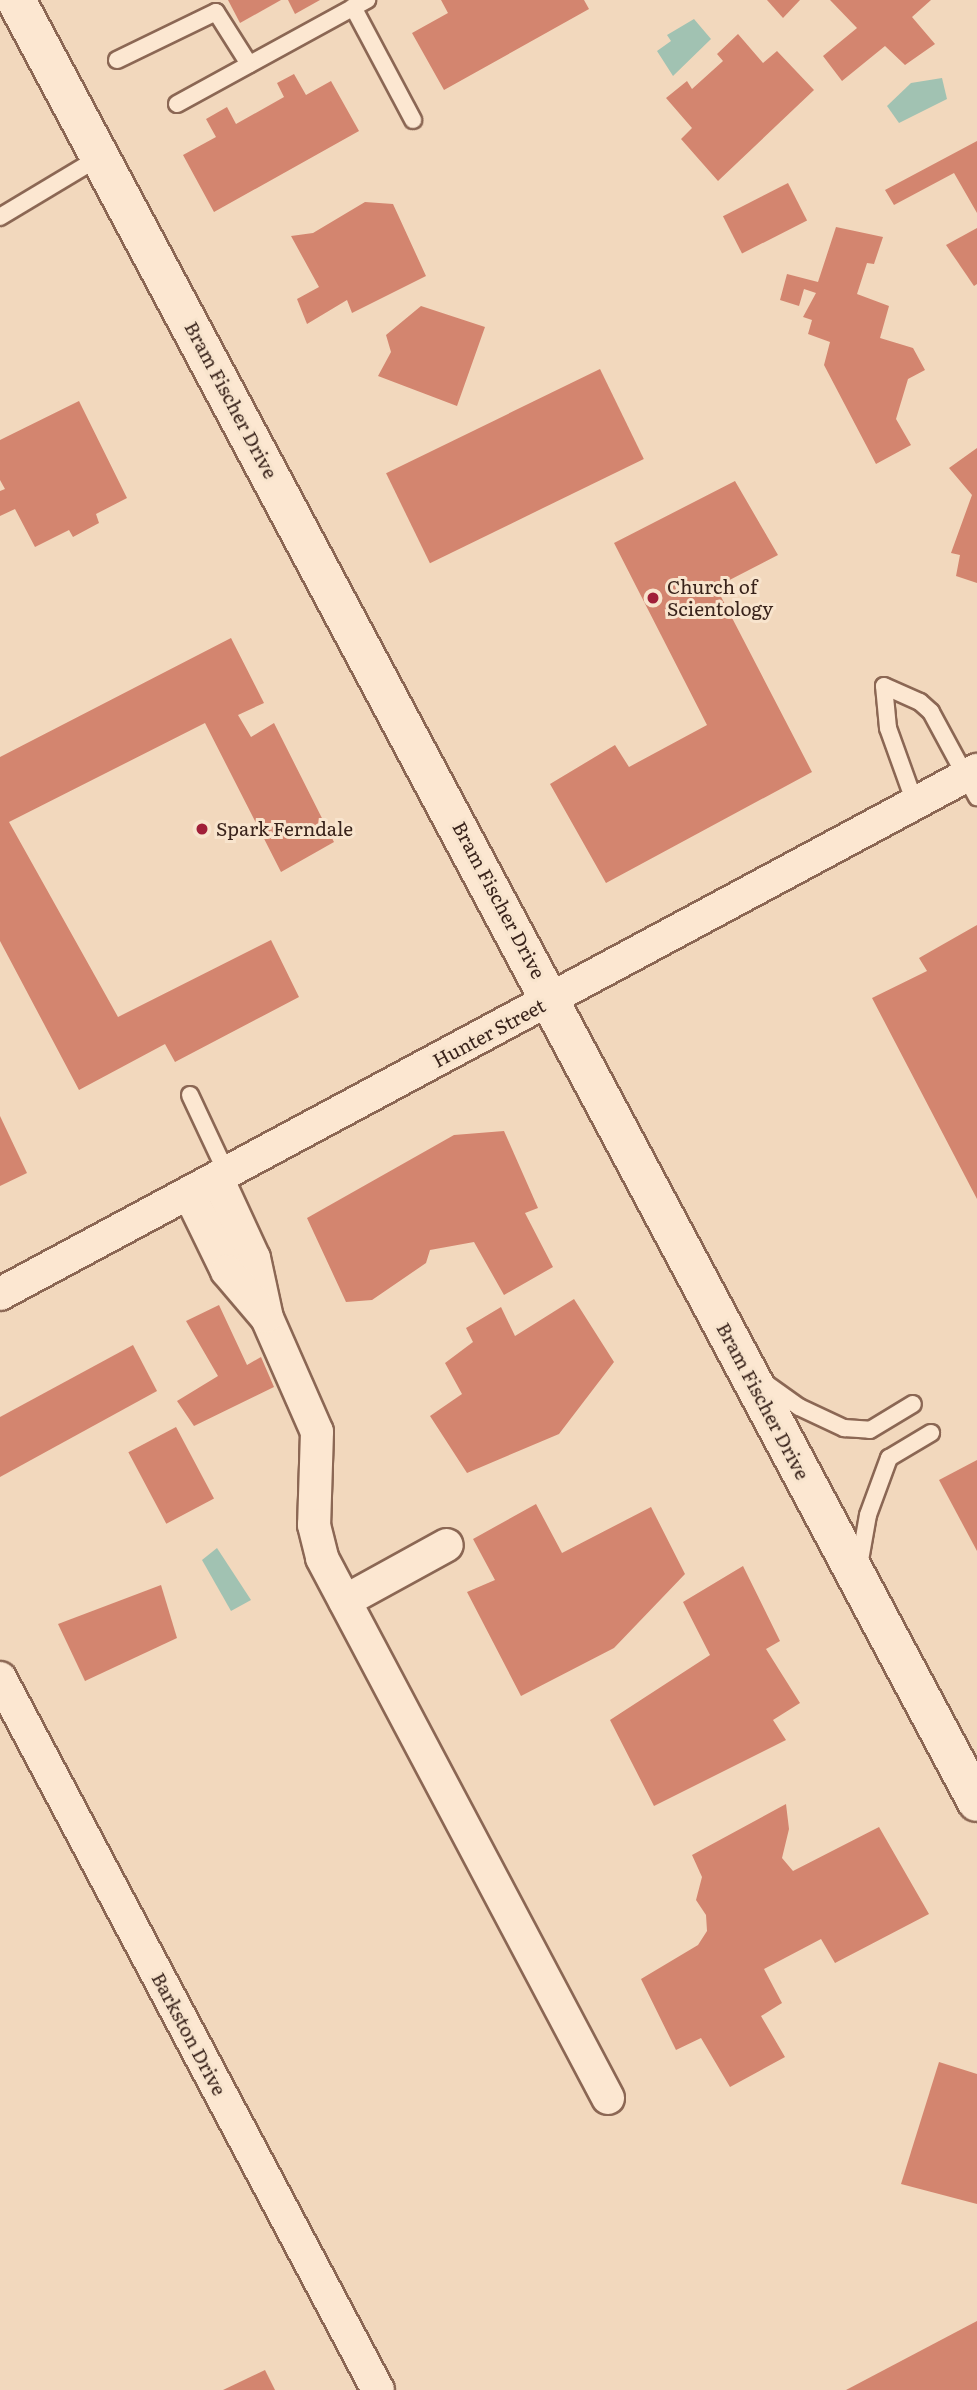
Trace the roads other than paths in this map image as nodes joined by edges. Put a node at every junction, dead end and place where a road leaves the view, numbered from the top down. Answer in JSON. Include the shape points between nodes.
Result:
{"nodes":[{"id":1,"x":16,"y":0,"type":"edge"},
{"id":2,"x":360,"y":4,"type":"edge"},
{"id":3,"x":117,"y":61,"type":"dead end"},
{"id":4,"x":249,"y":64,"type":"junction"},
{"id":5,"x":177,"y":104,"type":"dead end"},
{"id":6,"x":413,"y":121,"type":"dead end"},
{"id":7,"x":100,"y":157,"type":"junction"},
{"id":8,"x":0,"y":218,"type":"edge"},
{"id":9,"x":973,"y":781,"type":"edge"},
{"id":10,"x":915,"y":803,"type":"junction"},
{"id":11,"x":553,"y":1000,"type":"junction"},
{"id":12,"x":190,"y":1095,"type":"dead end"},
{"id":13,"x":221,"y":1175,"type":"junction"},
{"id":14,"x":188,"y":1193,"type":"junction"},
{"id":15,"x":0,"y":1294,"type":"edge"},
{"id":16,"x":267,"y":1318,"type":"junction"},
{"id":17,"x":746,"y":1368,"type":"junction"},
{"id":18,"x":913,"y":1404,"type":"dead end"},
{"id":19,"x":931,"y":1433,"type":"dead end"},
{"id":20,"x":447,"y":1545,"type":"dead end"},
{"id":21,"x":858,"y":1578,"type":"junction"},
{"id":22,"x":345,"y":1601,"type":"junction"},
{"id":23,"x":0,"y":1678,"type":"edge"},
{"id":24,"x":977,"y":1802,"type":"edge"},
{"id":25,"x":608,"y":2098,"type":"dead end"},
{"id":26,"x":378,"y":2390,"type":"edge"}],
"edges":[{"from":1,"to":7,"type":"main road","name":"Bram Fischer Drive"},
{"from":2,"to":4,"type":"lane"},
{"from":2,"to":6,"type":"lane"},
{"from":3,"to":4,"type":"lane","via":[[216,12]]},
{"from":4,"to":5,"type":"lane"},
{"from":7,"to":8,"type":"lane"},
{"from":7,"to":11,"type":"main road","name":"Bram Fischer Drive"},
{"from":9,"to":10,"type":"street","name":"Hunter Street"},
{"from":9,"to":10,"type":"lane","via":[[931,712],[884,686],[888,728]]},
{"from":10,"to":11,"type":"street","name":"Hunter Street"},
{"from":11,"to":13,"type":"street","name":"Hunter Street"},
{"from":11,"to":17,"type":"main road","name":"Bram Fischer Drive"},
{"from":12,"to":13,"type":"lane"},
{"from":13,"to":14,"type":"street","name":"Hunter Street"},
{"from":13,"to":16,"type":"street","via":[[254,1258]]},
{"from":14,"to":15,"type":"street","name":"Hunter Street"},
{"from":14,"to":16,"type":"street","via":[[227,1271]]},
{"from":16,"to":22,"type":"street","via":[[317,1432],[314,1525],[322,1558]]},
{"from":17,"to":18,"type":"lane","via":[[799,1407],[844,1428],[870,1430]]},
{"from":17,"to":21,"type":"main road","name":"Bram Fischer Drive"},
{"from":19,"to":21,"type":"lane","via":[[889,1458],[868,1515]]},
{"from":20,"to":22,"type":"street"},
{"from":21,"to":24,"type":"main road","name":"Bram Fischer Drive"},
{"from":22,"to":25,"type":"street"},
{"from":23,"to":26,"type":"street","name":"Barkston Drive"}]}
